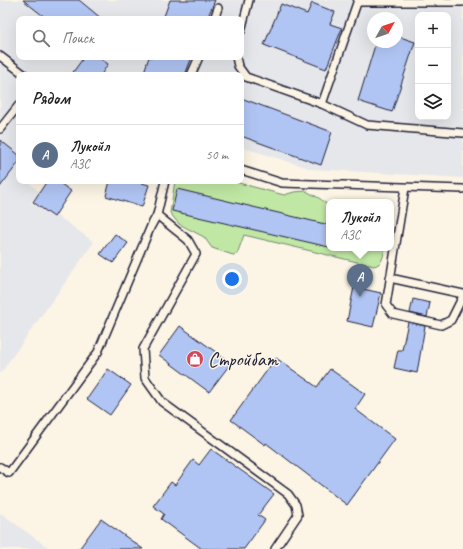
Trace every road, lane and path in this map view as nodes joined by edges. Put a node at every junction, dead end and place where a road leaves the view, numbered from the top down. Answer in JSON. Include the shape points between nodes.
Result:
{"nodes":[{"id":1,"x":249,"y":0,"type":"edge"},
{"id":2,"x":358,"y":1,"type":"edge"},
{"id":3,"x":463,"y":2,"type":"edge"},
{"id":4,"x":218,"y":8,"type":"dead end"},
{"id":5,"x":215,"y":16,"type":"edge"},
{"id":6,"x":244,"y":19,"type":"edge"},
{"id":7,"x":0,"y":56,"type":"edge"},
{"id":8,"x":198,"y":60,"type":"edge"},
{"id":9,"x":237,"y":60,"type":"edge"},
{"id":10,"x":21,"y":72,"type":"edge"},
{"id":11,"x":193,"y":72,"type":"edge"},
{"id":12,"x":242,"y":72,"type":"edge"},
{"id":13,"x":244,"y":74,"type":"edge"},
{"id":14,"x":322,"y":104,"type":"junction"},
{"id":15,"x":16,"y":109,"type":"edge"},
{"id":16,"x":0,"y":129,"type":"edge"},
{"id":17,"x":463,"y":133,"type":"edge"},
{"id":18,"x":244,"y":171,"type":"edge"},
{"id":19,"x":164,"y":184,"type":"edge"},
{"id":20,"x":405,"y":188,"type":"junction"},
{"id":21,"x":463,"y":189,"type":"edge"},
{"id":22,"x":157,"y":215,"type":"junction"},
{"id":23,"x":390,"y":278,"type":"junction"},
{"id":24,"x":463,"y":295,"type":"edge"},
{"id":25,"x":0,"y":467,"type":"edge"},
{"id":26,"x":275,"y":549,"type":"edge"}],
"edges":[{"from":1,"to":6,"type":"lane"},
{"from":2,"to":3,"type":"lane"},
{"from":2,"to":14,"type":"lane"},
{"from":4,"to":5,"type":"lane"},
{"from":7,"to":10,"type":"lane"},
{"from":8,"to":11,"type":"lane"},
{"from":9,"to":12,"type":"lane"},
{"from":13,"to":14,"type":"lane"},
{"from":14,"to":17,"type":"lane","via":[[367,125]]},
{"from":15,"to":16,"type":"lane"},
{"from":18,"to":20,"type":"lane","via":[[282,184]]},
{"from":19,"to":22,"type":"lane"},
{"from":20,"to":21,"type":"lane"},
{"from":20,"to":23,"type":"lane"},
{"from":22,"to":25,"type":"lane","via":[[98,352],[9,473]]},
{"from":22,"to":26,"type":"lane","via":[[188,240],[196,254],[143,349],[145,378],[162,402],[288,494],[296,506],[298,515]]},
{"from":23,"to":24,"type":"lane"},
{"from":23,"to":24,"type":"lane","via":[[386,305],[393,314],[441,325],[451,320]]}]}
